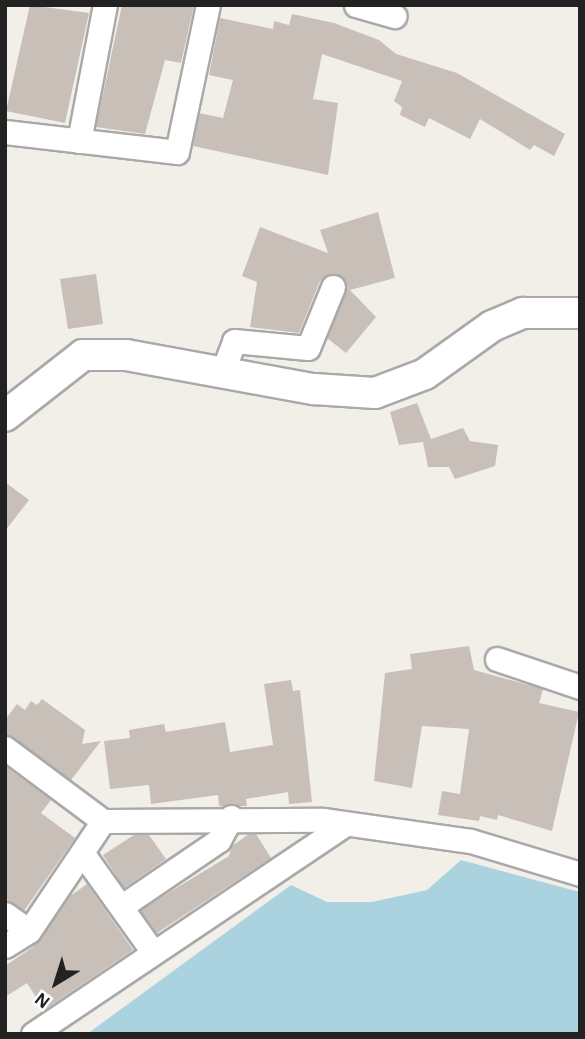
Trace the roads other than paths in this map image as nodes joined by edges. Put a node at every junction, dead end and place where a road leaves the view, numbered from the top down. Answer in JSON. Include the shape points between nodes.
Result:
{"nodes":[{"id":1,"x":105,"y":5,"type":"edge"},
{"id":2,"x":208,"y":5,"type":"edge"},
{"id":3,"x":356,"y":5,"type":"edge"},
{"id":4,"x":394,"y":16,"type":"dead end"},
{"id":5,"x":5,"y":132,"type":"edge"},
{"id":6,"x":79,"y":141,"type":"junction"},
{"id":7,"x":333,"y":287,"type":"dead end"},
{"id":8,"x":580,"y":313,"type":"edge"},
{"id":9,"x":222,"y":373,"type":"junction"},
{"id":10,"x":5,"y":416,"type":"edge"},
{"id":11,"x":497,"y":659,"type":"dead end"},
{"id":12,"x":580,"y":687,"type":"edge"},
{"id":13,"x":5,"y":748,"type":"edge"},
{"id":14,"x":231,"y":817,"type":"junction"},
{"id":15,"x":103,"y":821,"type":"junction"},
{"id":16,"x":346,"y":824,"type":"junction"},
{"id":17,"x":83,"y":854,"type":"junction"},
{"id":18,"x":580,"y":874,"type":"edge"},
{"id":19,"x":122,"y":906,"type":"junction"},
{"id":20,"x":5,"y":914,"type":"edge"},
{"id":21,"x":29,"y":931,"type":"junction"},
{"id":22,"x":5,"y":946,"type":"edge"},
{"id":23,"x":153,"y":952,"type":"junction"},
{"id":24,"x":33,"y":1034,"type":"edge"}],
"edges":[{"from":1,"to":6,"type":"street"},
{"from":2,"to":6,"type":"street","via":[[177,152]]},
{"from":3,"to":4,"type":"street"},
{"from":5,"to":6,"type":"street"},
{"from":7,"to":9,"type":"street","via":[[308,348],[234,341]]},
{"from":8,"to":9,"type":"street","via":[[523,313],[492,326],[425,373],[375,393],[314,389]]},
{"from":9,"to":10,"type":"street","via":[[126,355],[83,355]]},
{"from":11,"to":12,"type":"street"},
{"from":13,"to":15,"type":"street"},
{"from":14,"to":15,"type":"street"},
{"from":14,"to":16,"type":"street"},
{"from":14,"to":19,"type":"street","via":[[219,840]]},
{"from":15,"to":17,"type":"street"},
{"from":16,"to":18,"type":"street","via":[[471,841]]},
{"from":16,"to":23,"type":"street"},
{"from":17,"to":19,"type":"street"},
{"from":17,"to":21,"type":"street"},
{"from":19,"to":23,"type":"street"},
{"from":20,"to":21,"type":"street"},
{"from":21,"to":22,"type":"street"},
{"from":23,"to":24,"type":"street"}]}
